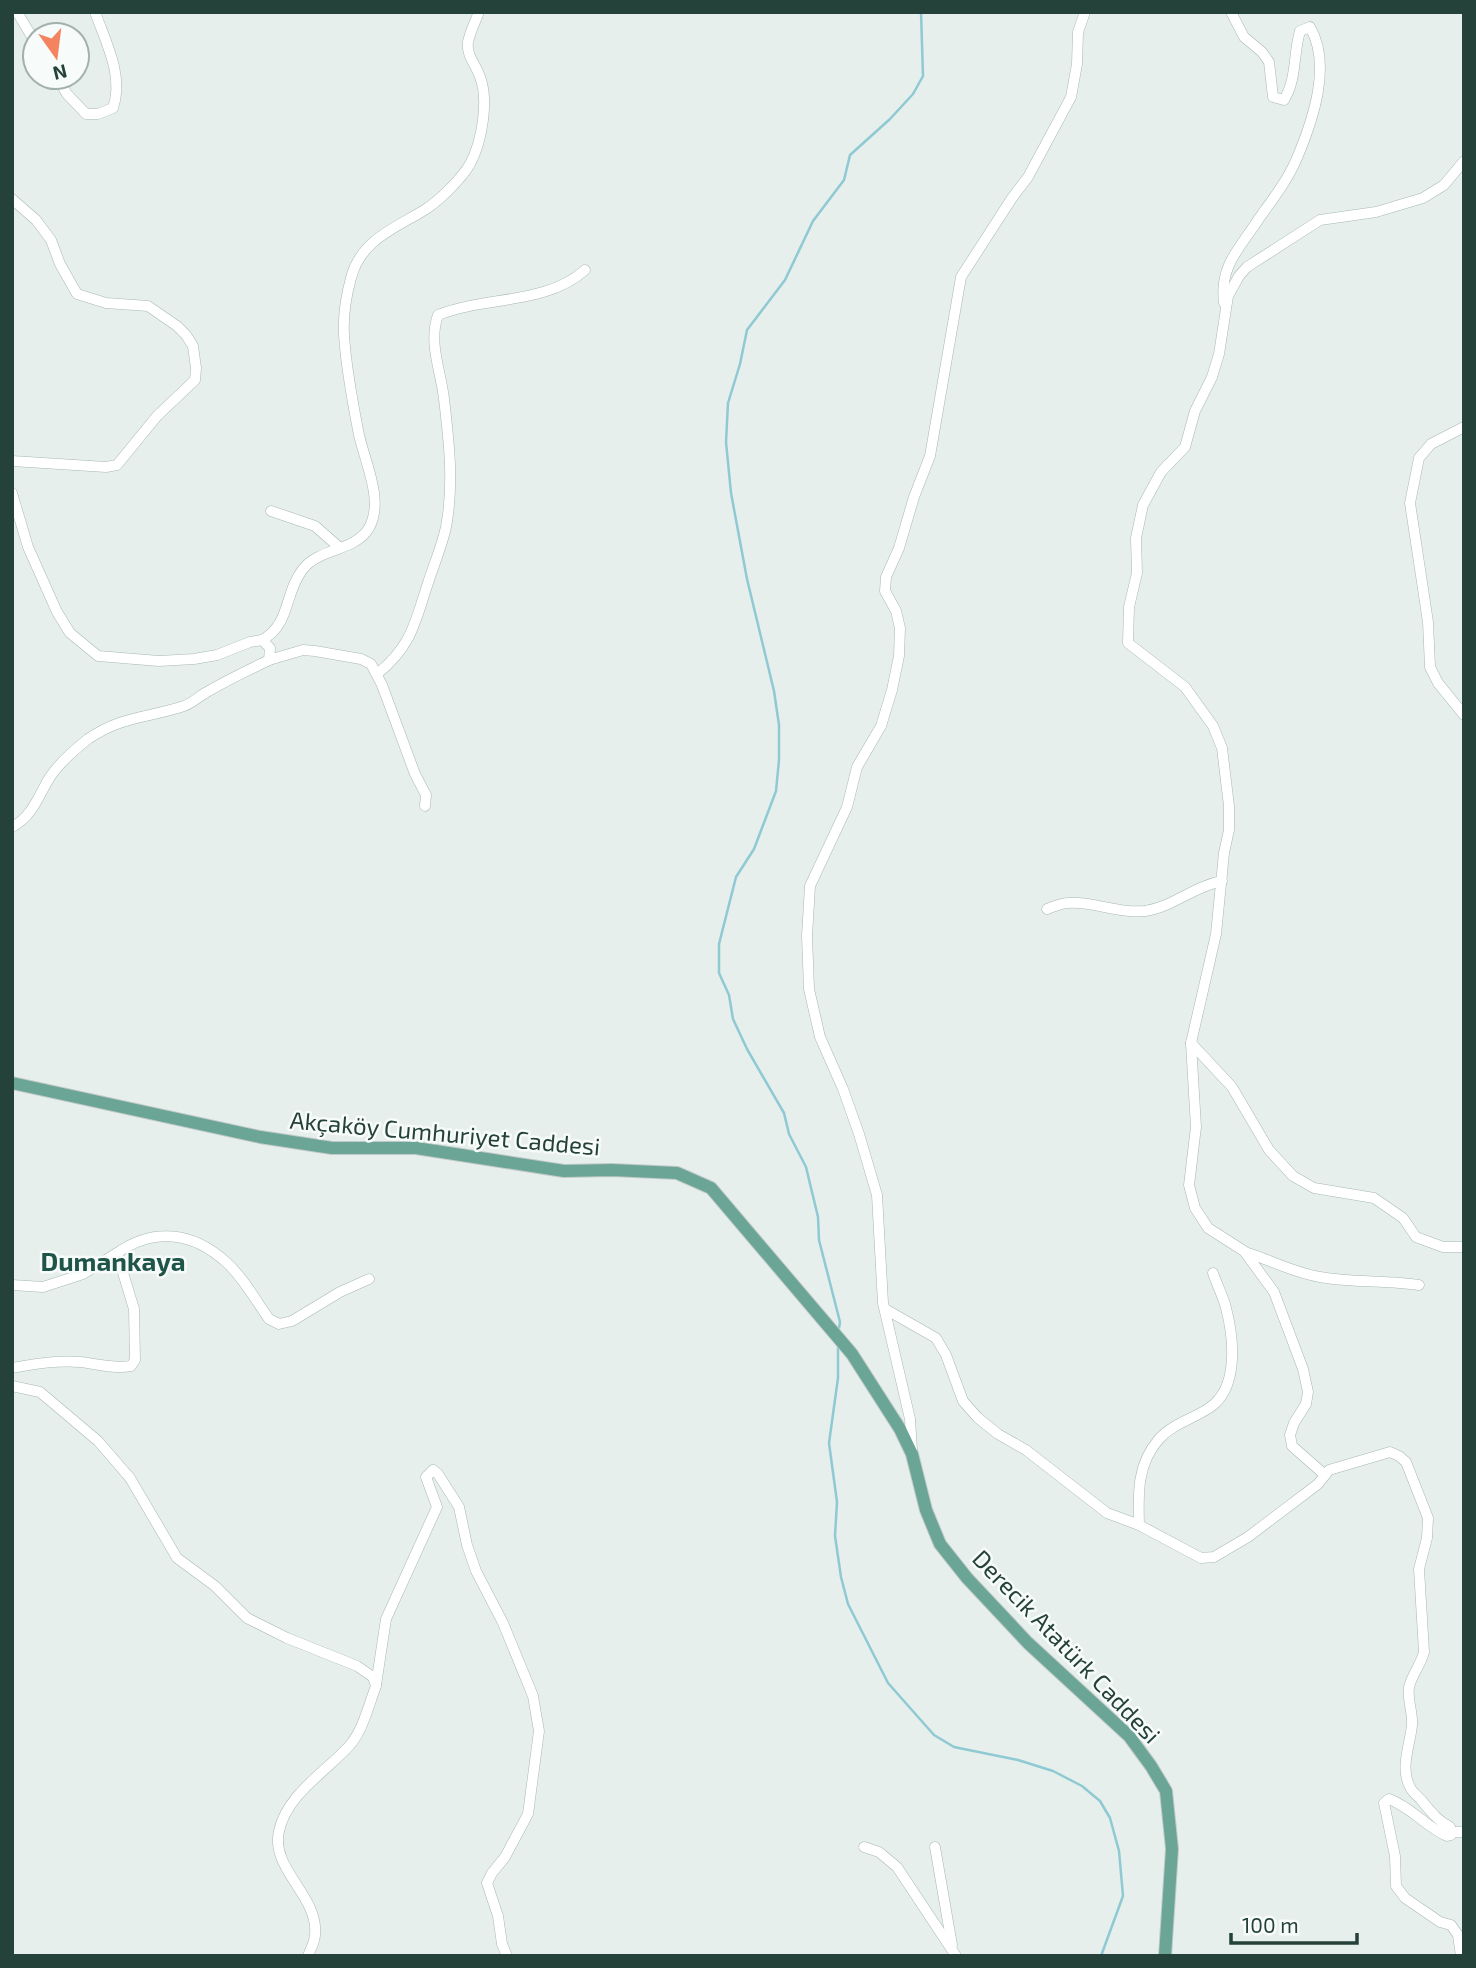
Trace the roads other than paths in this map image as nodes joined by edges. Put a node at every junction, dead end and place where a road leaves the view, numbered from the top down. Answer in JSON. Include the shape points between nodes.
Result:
{"nodes":[{"id":1,"x":95,"y":12,"type":"edge"},
{"id":2,"x":479,"y":12,"type":"edge"},
{"id":3,"x":1085,"y":12,"type":"edge"},
{"id":4,"x":1231,"y":12,"type":"edge"},
{"id":5,"x":65,"y":91,"type":"edge"},
{"id":6,"x":1464,"y":161,"type":"edge"},
{"id":7,"x":12,"y":199,"type":"edge"},
{"id":8,"x":585,"y":270,"type":"dead end"},
{"id":9,"x":1224,"y":307,"type":"junction"},
{"id":10,"x":1464,"y":427,"type":"edge"},
{"id":11,"x":12,"y":461,"type":"edge"},
{"id":12,"x":12,"y":493,"type":"edge"},
{"id":13,"x":271,"y":511,"type":"dead end"},
{"id":14,"x":340,"y":548,"type":"junction"},
{"id":15,"x":262,"y":640,"type":"junction"},
{"id":16,"x":269,"y":660,"type":"junction"},
{"id":17,"x":377,"y":674,"type":"junction"},
{"id":18,"x":1464,"y":715,"type":"edge"},
{"id":19,"x":425,"y":806,"type":"dead end"},
{"id":20,"x":12,"y":827,"type":"edge"},
{"id":21,"x":1222,"y":881,"type":"junction"},
{"id":22,"x":1047,"y":909,"type":"dead end"},
{"id":23,"x":1191,"y":1043,"type":"junction"},
{"id":24,"x":12,"y":1083,"type":"edge"},
{"id":25,"x":1464,"y":1247,"type":"edge"},
{"id":26,"x":1244,"y":1251,"type":"junction"},
{"id":27,"x":117,"y":1253,"type":"junction"},
{"id":28,"x":1213,"y":1273,"type":"dead end"},
{"id":29,"x":369,"y":1279,"type":"dead end"},
{"id":30,"x":1419,"y":1284,"type":"dead end"},
{"id":31,"x":12,"y":1285,"type":"edge"},
{"id":32,"x":885,"y":1309,"type":"junction"},
{"id":33,"x":12,"y":1368,"type":"edge"},
{"id":34,"x":12,"y":1386,"type":"edge"},
{"id":35,"x":912,"y":1454,"type":"junction"},
{"id":36,"x":1325,"y":1475,"type":"junction"},
{"id":37,"x":1139,"y":1525,"type":"junction"},
{"id":38,"x":376,"y":1686,"type":"junction"},
{"id":39,"x":1450,"y":1832,"type":"junction"},
{"id":40,"x":1464,"y":1832,"type":"edge"},
{"id":41,"x":864,"y":1847,"type":"dead end"},
{"id":42,"x":935,"y":1847,"type":"dead end"},
{"id":43,"x":1461,"y":1937,"type":"edge"},
{"id":44,"x":955,"y":1954,"type":"edge"},
{"id":45,"x":308,"y":1956,"type":"edge"},
{"id":46,"x":507,"y":1956,"type":"edge"},
{"id":47,"x":1165,"y":1956,"type":"edge"},
{"id":48,"x":1461,"y":1956,"type":"edge"}],
"edges":[{"from":1,"to":5,"type":"street","via":[[114,67],[118,93],[113,108],[86,114]]},
{"from":2,"to":14,"type":"street","via":[[467,44],[485,97],[480,143],[469,166],[437,202],[366,247],[350,279],[344,335],[373,517],[360,538]]},
{"from":3,"to":32,"type":"street","via":[[1078,32],[1071,97],[1028,177],[961,277],[930,456],[886,577],[885,591],[900,628],[892,690],[881,726],[857,767],[847,807],[810,886],[809,989],[820,1037],[843,1089],[877,1195]]},
{"from":4,"to":9,"type":"street","via":[[1244,37],[1269,62],[1273,97],[1284,100],[1290,91],[1300,31],[1310,27],[1317,39],[1319,73],[1314,111],[1297,158],[1224,274]]},
{"from":6,"to":9,"type":"street","via":[[1444,185],[1423,198],[1310,224],[1247,267]]},
{"from":7,"to":11,"type":"street","via":[[51,240],[77,294],[106,303],[148,306],[186,335],[193,346],[196,368],[195,380],[117,465]]},
{"from":8,"to":17,"type":"street","via":[[555,289],[438,315],[436,357],[450,454],[446,526],[415,627],[402,649]]},
{"from":9,"to":21,"type":"street","via":[[1219,354],[1185,447],[1154,483],[1140,516],[1128,631],[1128,643],[1185,687],[1219,736],[1230,818]]},
{"from":10,"to":18,"type":"street","via":[[1431,444],[1419,458],[1410,503],[1430,667]]},
{"from":12,"to":15,"type":"street","via":[[28,547],[57,612],[70,633],[98,656],[194,659]]},
{"from":13,"to":14,"type":"street","via":[[315,526]]},
{"from":14,"to":15,"type":"street","via":[[308,562],[300,571],[280,625]]},
{"from":15,"to":16,"type":"street","via":[[270,648]]},
{"from":16,"to":17,"type":"street","via":[[315,651],[361,659],[372,664]]},
{"from":16,"to":20,"type":"street","via":[[184,706],[108,726],[62,761],[32,811]]},
{"from":17,"to":19,"type":"street","via":[[426,795]]},
{"from":21,"to":22,"type":"street","via":[[1147,911],[1069,902]]},
{"from":21,"to":23,"type":"street","via":[[1216,934]]},
{"from":23,"to":25,"type":"street","via":[[1232,1087],[1269,1150],[1293,1176],[1314,1188],[1374,1198],[1403,1218],[1416,1237],[1443,1247]]},
{"from":23,"to":26,"type":"street","via":[[1196,1126],[1189,1185],[1192,1197],[1208,1228]]},
{"from":24,"to":35,"type":"main road","name":"Akçaköy Cumhuriyet Caddesi","via":[[260,1137],[332,1148],[416,1148],[564,1171],[677,1173],[711,1188],[762,1245],[852,1354]]},
{"from":26,"to":30,"type":"street","via":[[1322,1278]]},
{"from":26,"to":36,"type":"street","via":[[1274,1292],[1303,1369],[1308,1392],[1290,1435],[1292,1447]]},
{"from":27,"to":29,"type":"street","via":[[151,1237],[198,1241],[227,1263],[269,1319],[279,1324]]},
{"from":27,"to":31,"type":"street","via":[[83,1274],[43,1287]]},
{"from":27,"to":33,"type":"street","via":[[134,1309],[135,1360],[131,1366],[53,1362]]},
{"from":28,"to":37,"type":"street","via":[[1230,1330],[1227,1388],[1221,1399],[1170,1429],[1153,1446],[1139,1479]]},
{"from":32,"to":35,"type":"street","via":[[910,1419]]},
{"from":32,"to":37,"type":"street","via":[[936,1338],[963,1401],[978,1418],[1107,1513]]},
{"from":34,"to":38,"type":"street","via":[[40,1392],[98,1441],[130,1478],[177,1558],[247,1618],[357,1666],[373,1677]]},
{"from":35,"to":47,"type":"main road","name":"Derecik Atatürk Caddesi","via":[[940,1544],[1028,1643],[1129,1736],[1166,1791],[1172,1849]]},
{"from":36,"to":37,"type":"street","via":[[1248,1537],[1214,1557],[1201,1558]]},
{"from":36,"to":39,"type":"street","via":[[1390,1452],[1406,1462],[1429,1518],[1419,1569],[1424,1652],[1408,1697],[1412,1729],[1406,1777],[1411,1790]]},
{"from":38,"to":45,"type":"street","via":[[351,1744],[299,1794],[284,1813],[278,1835],[288,1875],[313,1913],[315,1936]]},
{"from":38,"to":46,"type":"street","via":[[386,1619],[437,1507],[426,1478],[433,1470],[458,1507],[477,1571],[533,1696],[539,1731],[528,1814],[487,1883]]},
{"from":39,"to":40,"type":"street"},
{"from":39,"to":43,"type":"street","via":[[1447,1836],[1439,1832],[1399,1803],[1389,1799],[1384,1803],[1396,1886],[1405,1898],[1451,1925]]},
{"from":41,"to":44,"type":"street","via":[[897,1867]]},
{"from":42,"to":44,"type":"street"},
{"from":43,"to":48,"type":"street"}]}
